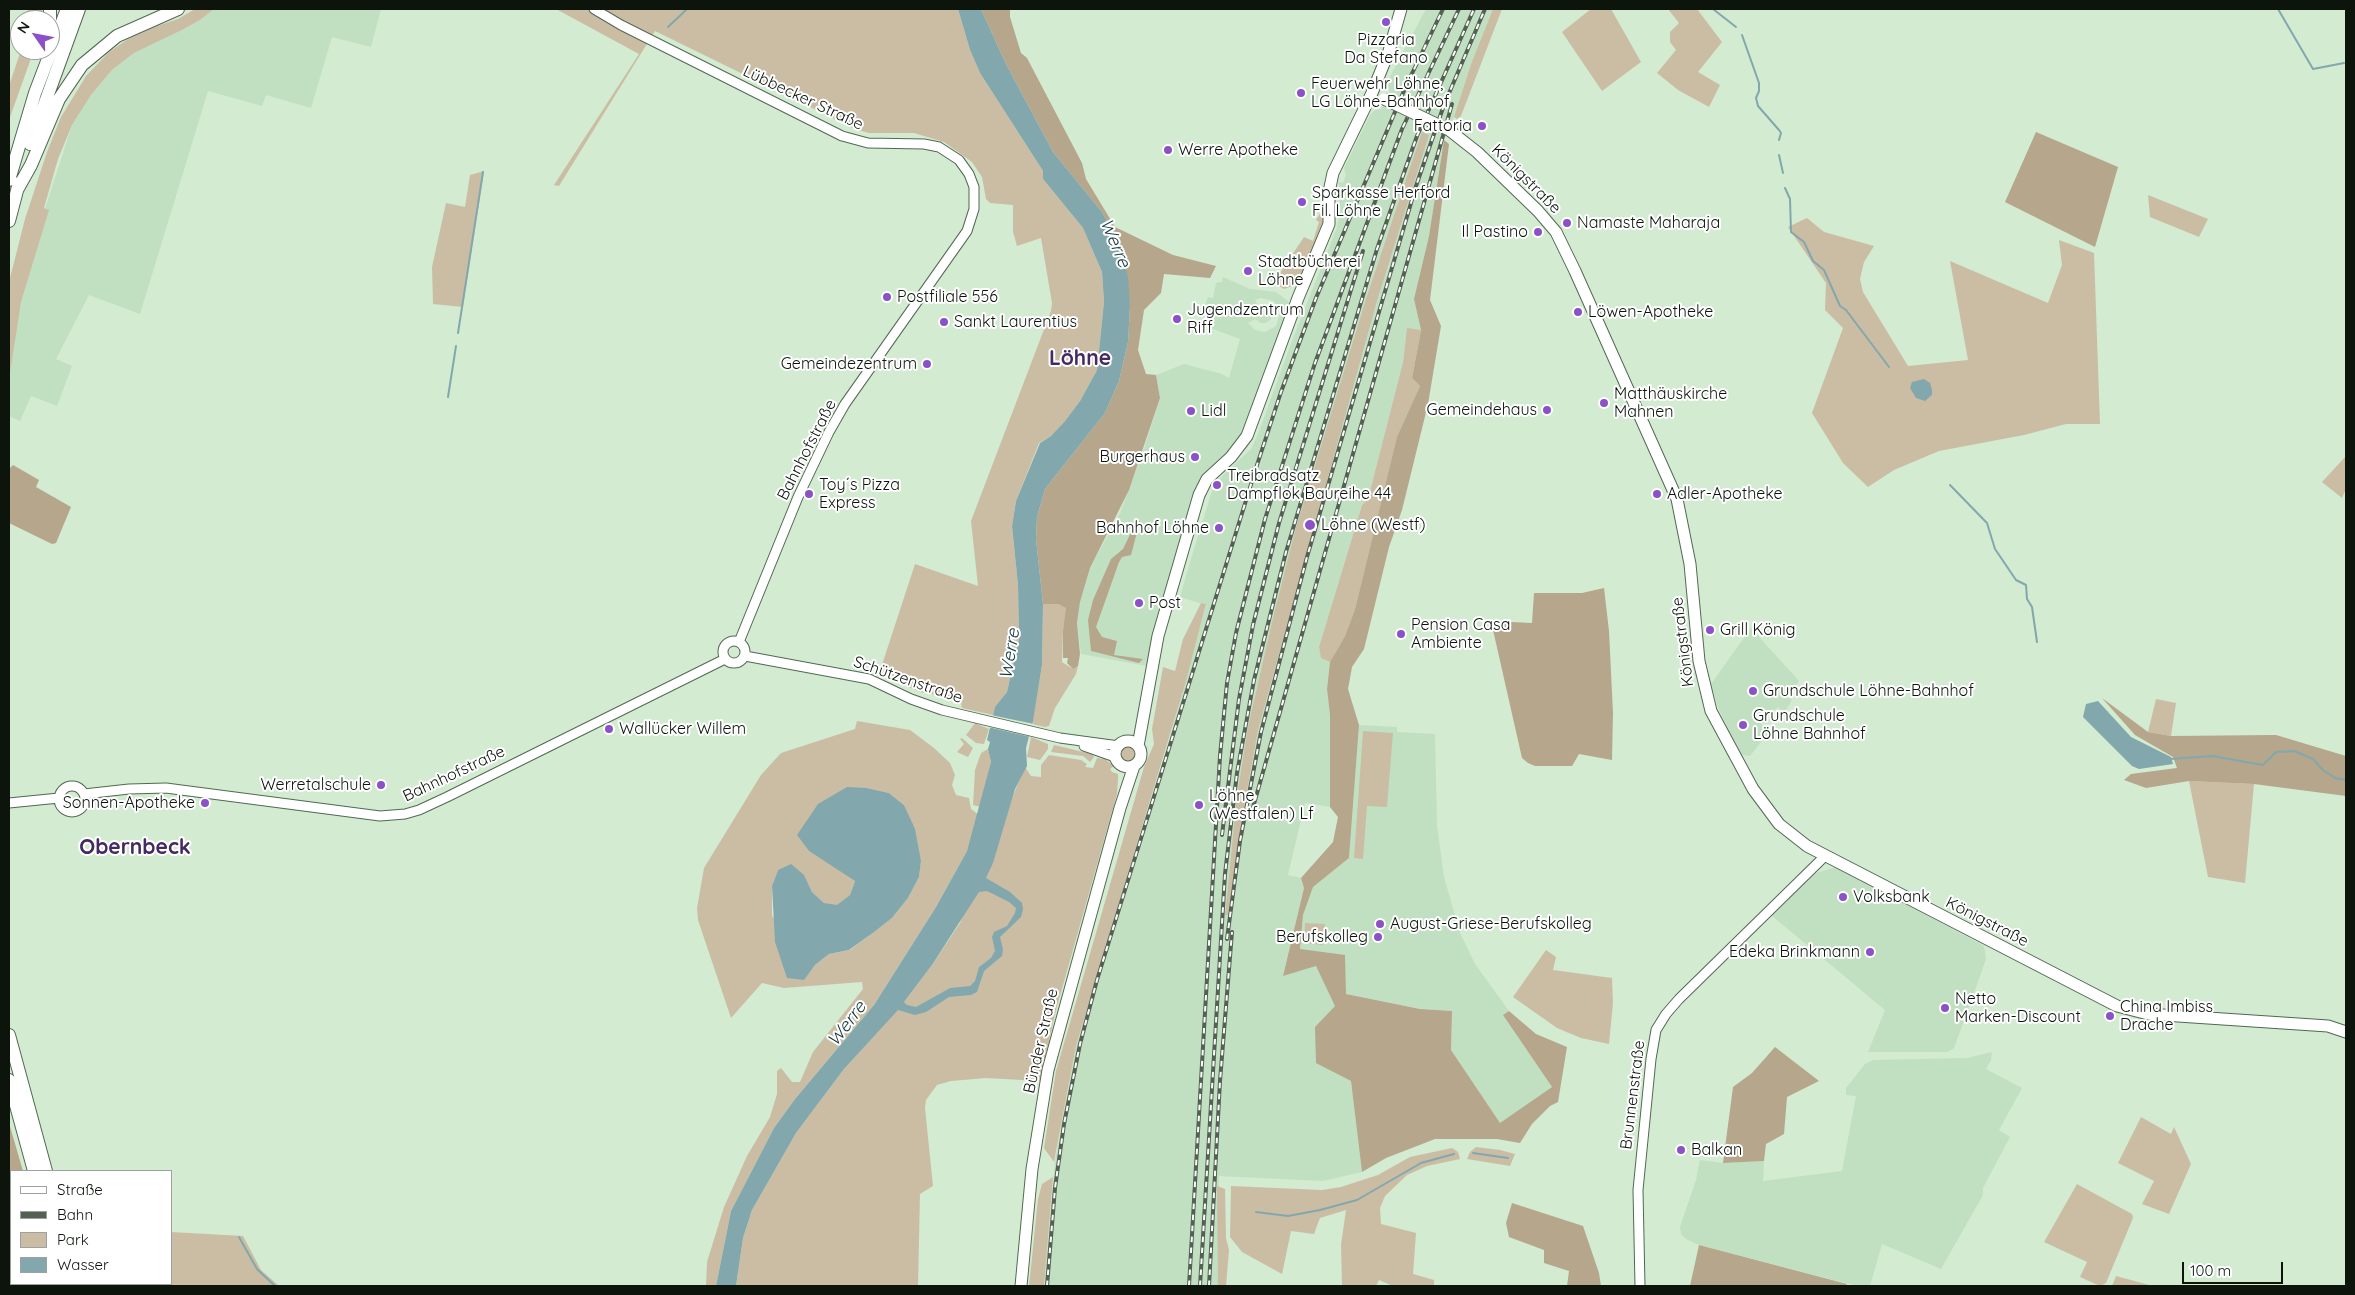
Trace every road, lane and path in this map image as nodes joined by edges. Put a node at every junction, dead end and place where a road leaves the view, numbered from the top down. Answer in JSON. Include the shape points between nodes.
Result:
{"nodes":[{"id":1,"x":67,"y":9,"type":"edge"},
{"id":2,"x":78,"y":9,"type":"edge"},
{"id":3,"x":178,"y":9,"type":"edge"},
{"id":4,"x":594,"y":9,"type":"edge"},
{"id":5,"x":603,"y":9,"type":"edge"},
{"id":6,"x":1401,"y":9,"type":"edge"},
{"id":7,"x":620,"y":25,"type":"junction"},
{"id":8,"x":43,"y":60,"type":"edge"},
{"id":9,"x":35,"y":92,"type":"junction"},
{"id":10,"x":1372,"y":93,"type":"junction"},
{"id":11,"x":13,"y":185,"type":"edge"},
{"id":12,"x":974,"y":209,"type":"joint"},
{"id":13,"x":9,"y":221,"type":"edge"},
{"id":14,"x":739,"y":642,"type":"junction"},
{"id":15,"x":745,"y":656,"type":"junction"},
{"id":16,"x":724,"y":659,"type":"junction"},
{"id":17,"x":1125,"y":747,"type":"junction"},
{"id":18,"x":1128,"y":766,"type":"junction"},
{"id":19,"x":84,"y":794,"type":"junction"},
{"id":20,"x":59,"y":798,"type":"junction"},
{"id":21,"x":9,"y":803,"type":"edge"},
{"id":22,"x":1825,"y":856,"type":"junction"},
{"id":23,"x":2346,"y":1032,"type":"edge"},
{"id":24,"x":9,"y":1035,"type":"edge"},
{"id":25,"x":9,"y":1080,"type":"edge"},
{"id":26,"x":34,"y":1170,"type":"edge"},
{"id":27,"x":46,"y":1170,"type":"edge"},
{"id":28,"x":1021,"y":1286,"type":"edge"},
{"id":29,"x":1640,"y":1286,"type":"edge"}],
"edges":[{"from":1,"to":9,"type":"highway"},
{"from":2,"to":11,"type":"highway"},
{"from":3,"to":11,"type":"highway","via":[[117,36],[82,65],[59,99],[31,164]]},
{"from":4,"to":7,"type":"street","name":"Lübbecker Straße"},
{"from":5,"to":7,"type":"street","name":"Lübbecker Straße"},
{"from":6,"to":10,"type":"main road"},
{"from":7,"to":12,"type":"street","name":"Lübbecker Straße","via":[[842,136],[868,143],[924,144],[945,151],[959,160],[969,174],[975,192]]},
{"from":8,"to":9,"type":"highway"},
{"from":9,"to":11,"type":"highway"},
{"from":10,"to":17,"type":"main road","via":[[1333,174],[1329,192],[1329,224],[1247,436],[1231,457],[1207,479],[1199,495],[1166,605],[1146,706]]},
{"from":10,"to":22,"type":"main road","name":"Königstraße","bridge":true,"via":[[1449,130],[1477,152],[1556,232],[1677,499],[1690,564],[1699,661],[1711,711],[1769,813],[1788,833]]},
{"from":11,"to":13,"type":"highway"},
{"from":12,"to":14,"type":"street","name":"Bahnhofstraße","via":[[960,242],[845,404],[829,432],[798,497]]},
{"from":14,"to":15,"type":"street","via":[[745,649]]},
{"from":14,"to":16,"type":"street","via":[[725,646]]},
{"from":15,"to":16,"type":"street","via":[[735,664]]},
{"from":15,"to":17,"type":"street","name":"Schützenstraße","via":[[869,679],[928,706],[1060,738]]},
{"from":16,"to":19,"type":"street","name":"Bahnhofstraße","via":[[447,797],[405,814],[380,816],[166,788],[129,788]]},
{"from":17,"to":18,"type":"main road"},
{"from":17,"to":18,"type":"main road","name":"Bünder Straße","via":[[1141,755]]},
{"from":18,"to":28,"type":"main road","name":"Bünder Straße","via":[[1120,808],[1048,1070],[1032,1169]]},
{"from":19,"to":20,"type":"street","via":[[71,786],[62,791]]},
{"from":19,"to":20,"type":"street","via":[[82,806],[76,811],[64,808]]},
{"from":20,"to":21,"type":"street"},
{"from":22,"to":23,"type":"main road","name":"Königstraße","via":[[2129,1011],[2328,1026]]},
{"from":22,"to":29,"type":"street","name":"Brunnenstraße","via":[[1680,999],[1656,1030],[1638,1190]]},
{"from":24,"to":27,"type":"highway"},
{"from":25,"to":26,"type":"highway"}]}
